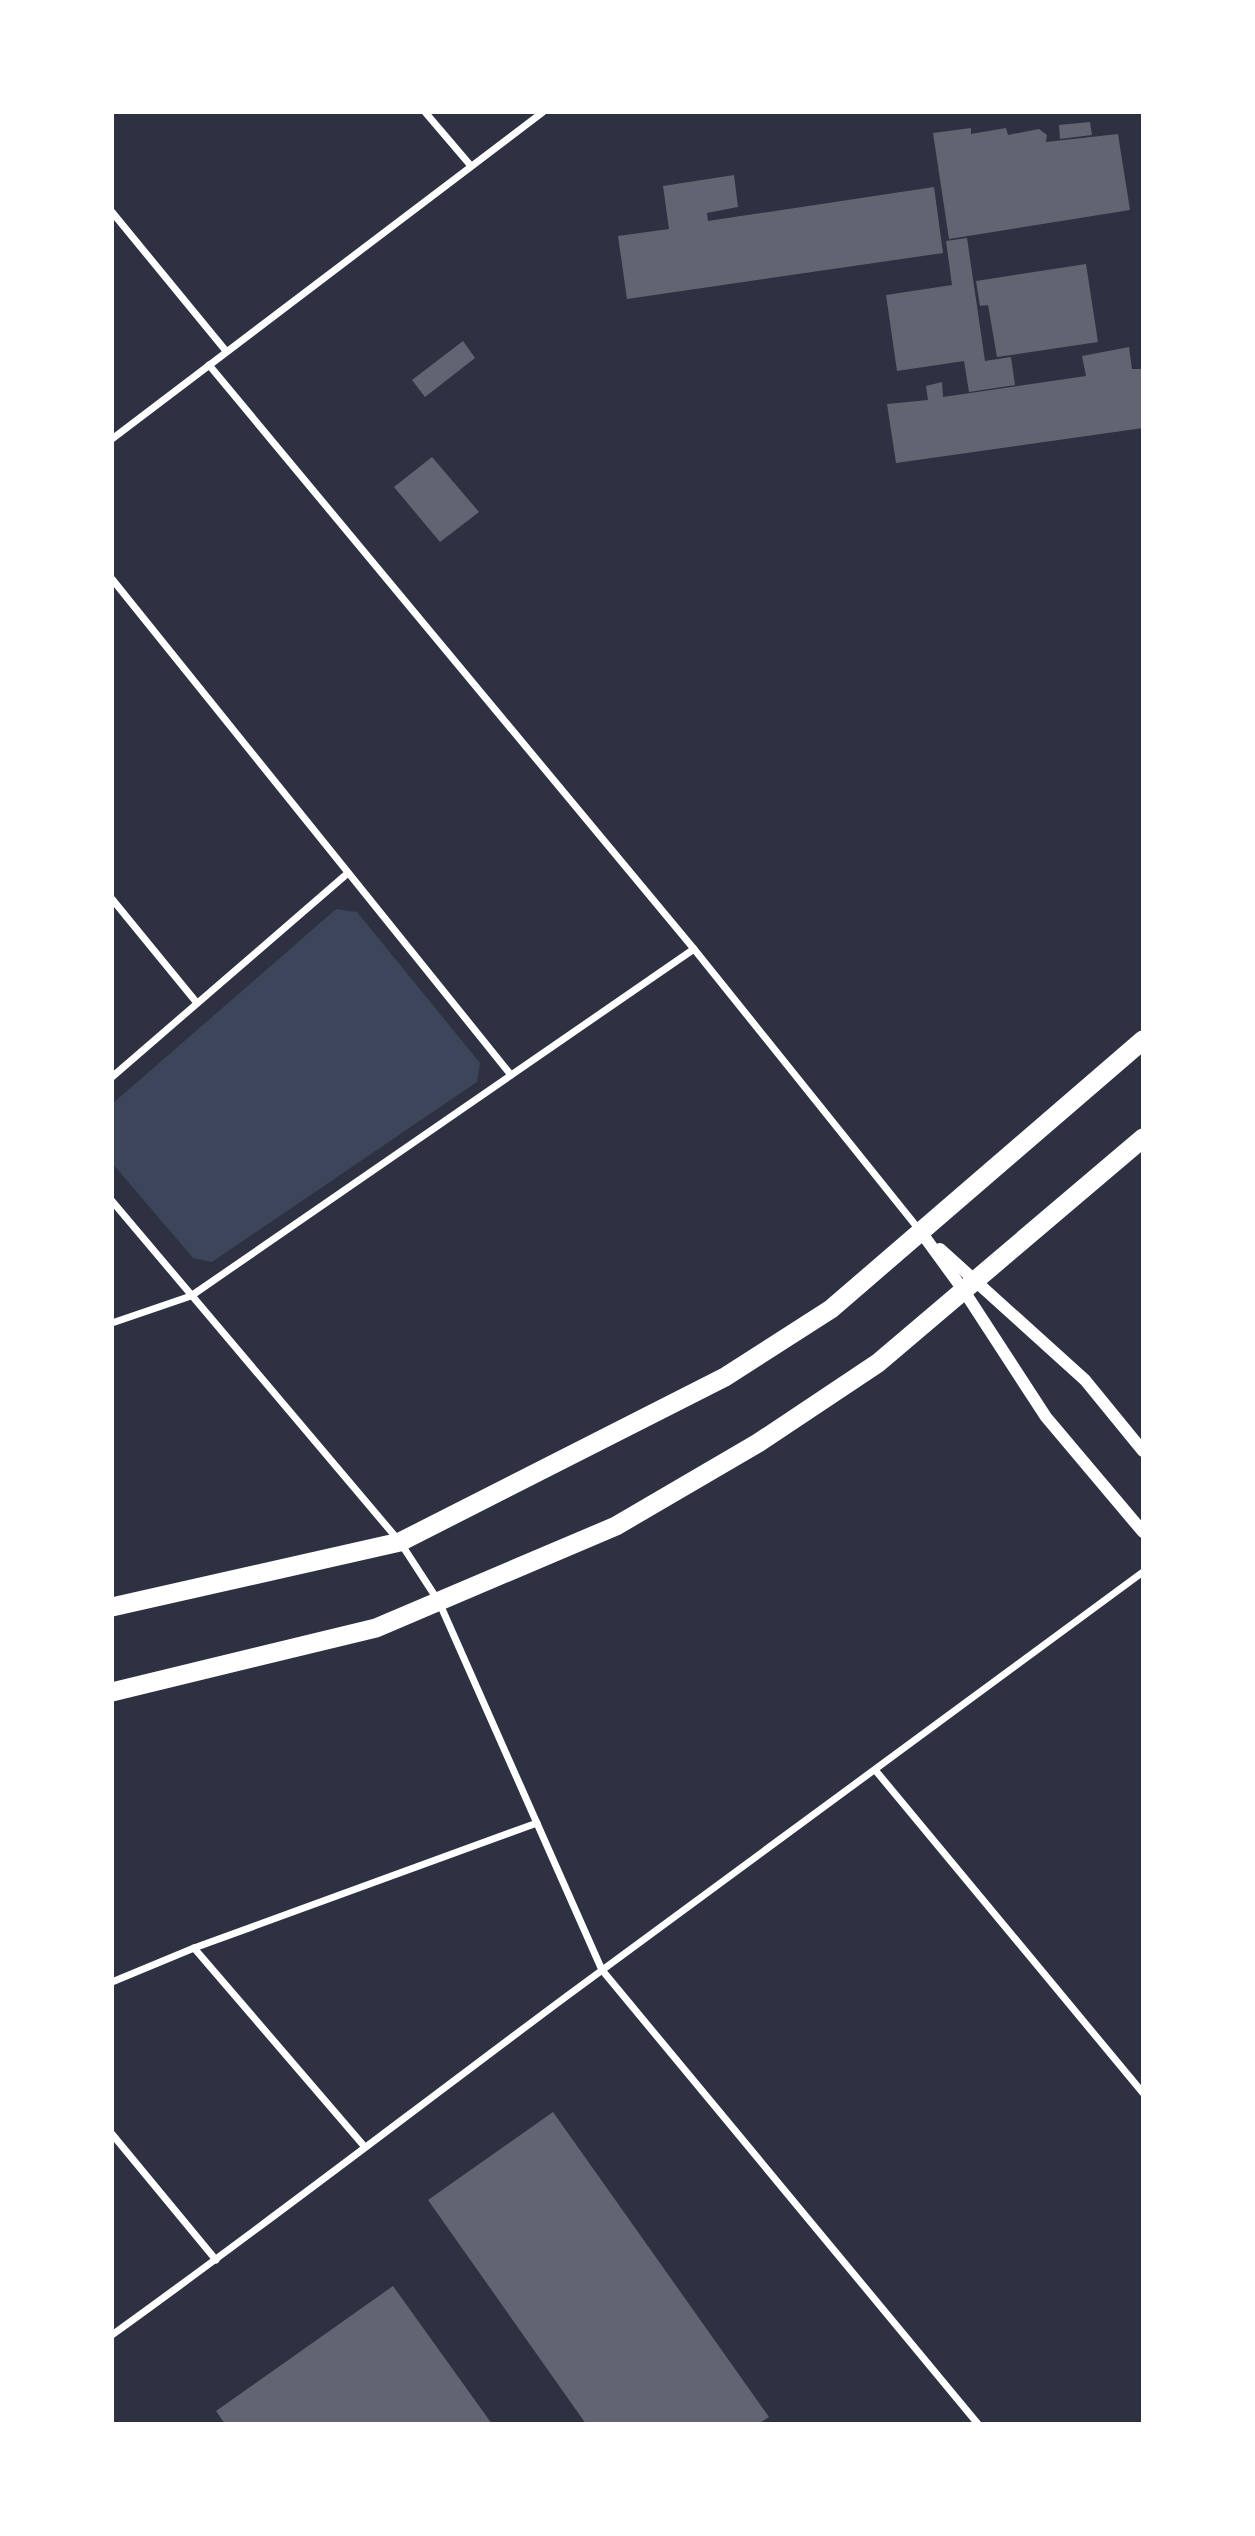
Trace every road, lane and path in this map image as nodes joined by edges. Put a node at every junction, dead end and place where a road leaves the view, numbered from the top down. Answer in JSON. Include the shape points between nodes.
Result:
{"nodes":[{"id":1,"x":425,"y":112,"type":"edge"},
{"id":2,"x":543,"y":112,"type":"edge"},
{"id":3,"x":471,"y":166,"type":"junction"},
{"id":4,"x":112,"y":212,"type":"edge"},
{"id":5,"x":226,"y":351,"type":"junction"},
{"id":6,"x":209,"y":365,"type":"junction"},
{"id":7,"x":112,"y":439,"type":"edge"},
{"id":8,"x":112,"y":579,"type":"edge"},
{"id":9,"x":348,"y":873,"type":"junction"},
{"id":10,"x":112,"y":899,"type":"edge"},
{"id":11,"x":694,"y":948,"type":"junction"},
{"id":12,"x":197,"y":1003,"type":"junction"},
{"id":13,"x":1143,"y":1040,"type":"edge"},
{"id":14,"x":511,"y":1075,"type":"junction"},
{"id":15,"x":112,"y":1077,"type":"edge"},
{"id":16,"x":1143,"y":1138,"type":"edge"},
{"id":17,"x":112,"y":1201,"type":"edge"},
{"id":18,"x":921,"y":1232,"type":"junction"},
{"id":19,"x":970,"y":1286,"type":"junction"},
{"id":20,"x":191,"y":1296,"type":"junction"},
{"id":21,"x":112,"y":1323,"type":"edge"},
{"id":22,"x":1143,"y":1451,"type":"edge"},
{"id":23,"x":1143,"y":1532,"type":"edge"},
{"id":24,"x":400,"y":1542,"type":"junction"},
{"id":25,"x":1143,"y":1572,"type":"edge"},
{"id":26,"x":439,"y":1602,"type":"junction"},
{"id":27,"x":112,"y":1607,"type":"edge"},
{"id":28,"x":112,"y":1692,"type":"edge"},
{"id":29,"x":876,"y":1771,"type":"junction"},
{"id":30,"x":537,"y":1823,"type":"junction"},
{"id":31,"x":194,"y":1948,"type":"junction"},
{"id":32,"x":602,"y":1970,"type":"junction"},
{"id":33,"x":112,"y":1982,"type":"edge"},
{"id":34,"x":1143,"y":2093,"type":"edge"},
{"id":35,"x":112,"y":2134,"type":"edge"},
{"id":36,"x":364,"y":2146,"type":"junction"},
{"id":37,"x":216,"y":2260,"type":"junction"},
{"id":38,"x":112,"y":2335,"type":"edge"},
{"id":39,"x":978,"y":2424,"type":"edge"}],
"edges":[{"from":1,"to":3,"type":"street"},
{"from":2,"to":3,"type":"street"},
{"from":3,"to":5,"type":"street"},
{"from":4,"to":5,"type":"street"},
{"from":5,"to":6,"type":"street"},
{"from":6,"to":7,"type":"street"},
{"from":6,"to":11,"type":"street"},
{"from":8,"to":9,"type":"street"},
{"from":9,"to":12,"type":"street"},
{"from":9,"to":14,"type":"street"},
{"from":10,"to":12,"type":"street"},
{"from":11,"to":14,"type":"street"},
{"from":11,"to":18,"type":"street"},
{"from":12,"to":15,"type":"street"},
{"from":13,"to":18,"type":"highway"},
{"from":14,"to":20,"type":"street"},
{"from":16,"to":19,"type":"highway"},
{"from":17,"to":20,"type":"street"},
{"from":18,"to":19,"type":"street"},
{"from":18,"to":24,"type":"highway","via":[[831,1309],[725,1377]]},
{"from":19,"to":22,"type":"street","via":[[1085,1380]]},
{"from":19,"to":23,"type":"street","via":[[1046,1417]]},
{"from":19,"to":26,"type":"highway","via":[[878,1363],[758,1443],[616,1527]]},
{"from":20,"to":21,"type":"street"},
{"from":20,"to":24,"type":"street"},
{"from":24,"to":26,"type":"street"},
{"from":24,"to":27,"type":"highway"},
{"from":25,"to":29,"type":"street"},
{"from":26,"to":28,"type":"highway","via":[[376,1628]]},
{"from":26,"to":30,"type":"street"},
{"from":29,"to":32,"type":"street"},
{"from":29,"to":34,"type":"street"},
{"from":30,"to":31,"type":"street"},
{"from":30,"to":32,"type":"street"},
{"from":31,"to":33,"type":"street"},
{"from":31,"to":36,"type":"street"},
{"from":32,"to":36,"type":"street"},
{"from":32,"to":39,"type":"street"},
{"from":35,"to":37,"type":"street"},
{"from":36,"to":37,"type":"street"},
{"from":37,"to":38,"type":"street"}]}
